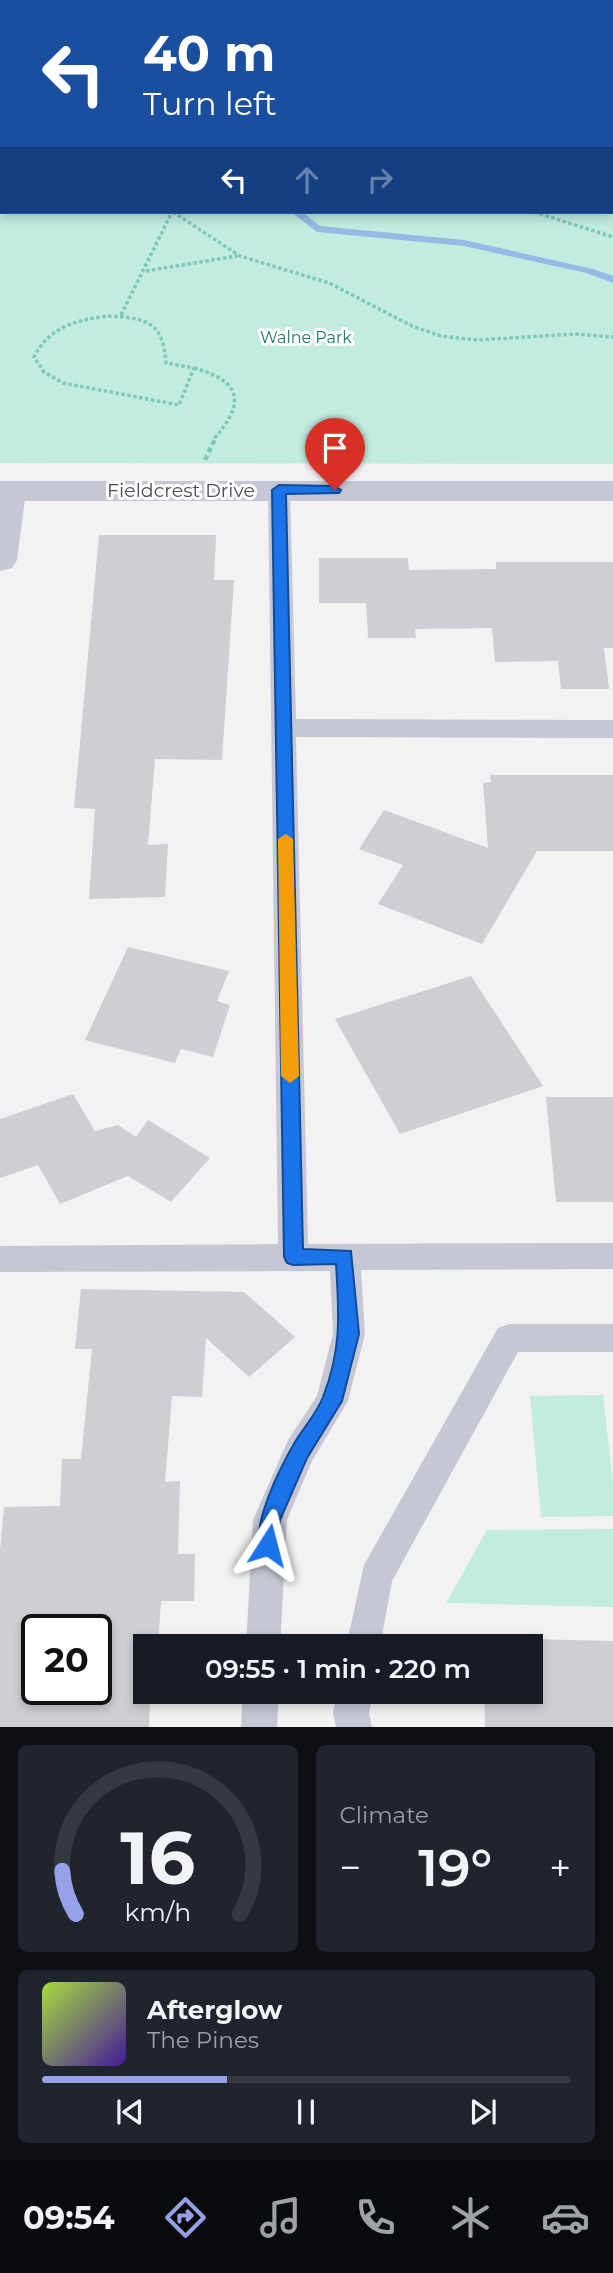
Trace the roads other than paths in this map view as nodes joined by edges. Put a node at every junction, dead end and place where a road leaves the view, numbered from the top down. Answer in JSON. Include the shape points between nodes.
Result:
{"nodes":[{"id":1,"x":279,"y":490,"type":"junction"},
{"id":2,"x":5,"y":491,"type":"edge"},
{"id":3,"x":613,"y":491,"type":"edge"},
{"id":4,"x":0,"y":560,"type":"edge"},
{"id":5,"x":283,"y":728,"type":"junction"},
{"id":6,"x":613,"y":729,"type":"edge"},
{"id":7,"x":345,"y":1256,"type":"junction"},
{"id":8,"x":613,"y":1256,"type":"edge"},
{"id":9,"x":293,"y":1257,"type":"junction"},
{"id":10,"x":0,"y":1259,"type":"edge"},
{"id":11,"x":613,"y":1338,"type":"edge"},
{"id":12,"x":264,"y":1634,"type":"edge"},
{"id":13,"x":365,"y":1634,"type":"edge"},
{"id":14,"x":260,"y":1704,"type":"edge"},
{"id":15,"x":353,"y":1704,"type":"edge"},
{"id":16,"x":259,"y":1727,"type":"edge"},
{"id":17,"x":354,"y":1727,"type":"edge"}],
"edges":[{"from":1,"to":2,"type":"street","name":"Fieldcrest Drive"},
{"from":1,"to":3,"type":"street","name":"Fieldcrest Drive"},
{"from":1,"to":5,"type":"lane"},
{"from":2,"to":4,"type":"street"},
{"from":5,"to":6,"type":"lane"},
{"from":5,"to":9,"type":"lane"},
{"from":7,"to":8,"type":"lane"},
{"from":7,"to":9,"type":"lane"},
{"from":7,"to":12,"type":"lane","via":[[349,1334],[332,1401],[300,1451],[270,1520]]},
{"from":9,"to":10,"type":"lane"},
{"from":11,"to":13,"type":"lane","via":[[509,1338],[376,1577]]},
{"from":14,"to":16,"type":"lane"},
{"from":15,"to":17,"type":"lane"}]}
